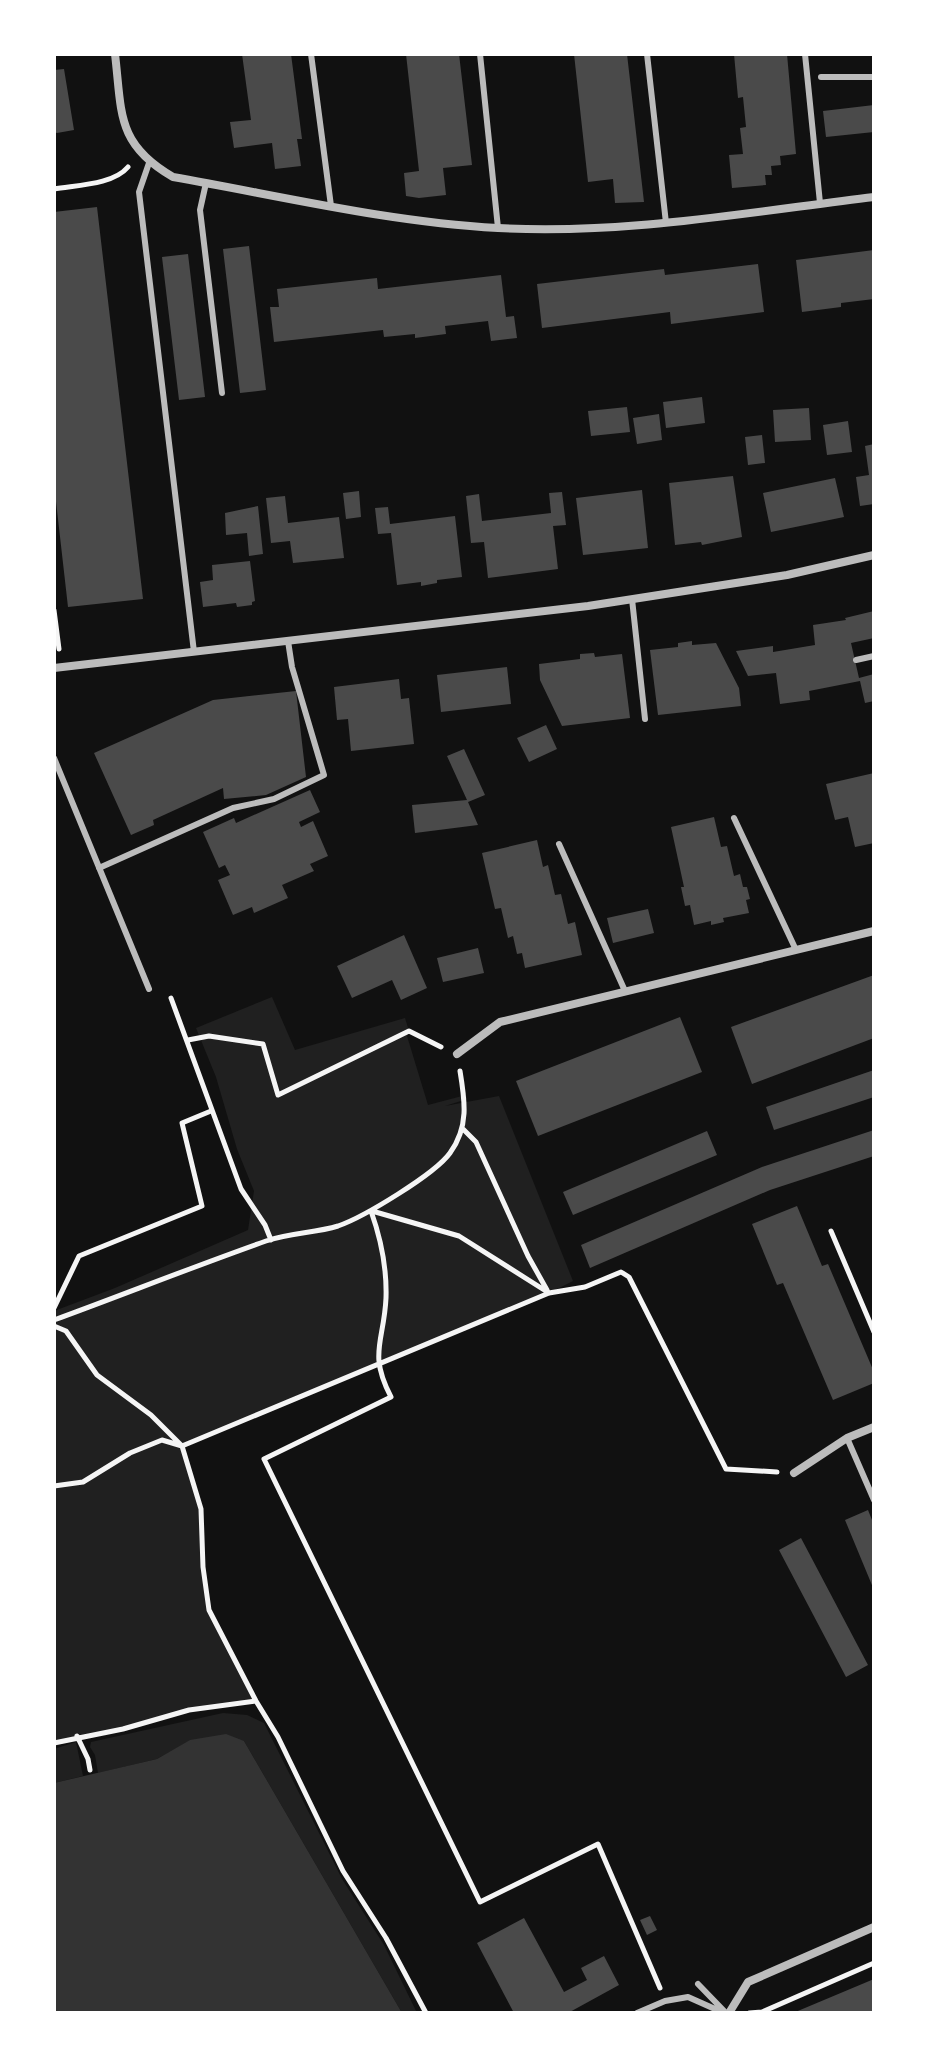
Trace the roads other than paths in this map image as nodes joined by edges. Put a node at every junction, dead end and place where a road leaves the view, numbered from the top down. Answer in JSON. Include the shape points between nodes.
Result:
{"nodes":[{"id":1,"x":115,"y":54,"type":"edge"},
{"id":2,"x":311,"y":54,"type":"edge"},
{"id":3,"x":480,"y":54,"type":"edge"},
{"id":4,"x":647,"y":54,"type":"edge"},
{"id":5,"x":805,"y":54,"type":"edge"},
{"id":6,"x":821,"y":77,"type":"dead end"},
{"id":7,"x":874,"y":77,"type":"edge"},
{"id":8,"x":149,"y":163,"type":"junction"},
{"id":9,"x":206,"y":183,"type":"junction"},
{"id":10,"x":874,"y":197,"type":"edge"},
{"id":11,"x":820,"y":203,"type":"junction"},
{"id":12,"x":331,"y":206,"type":"junction"},
{"id":13,"x":666,"y":223,"type":"junction"},
{"id":14,"x":498,"y":228,"type":"junction"},
{"id":15,"x":222,"y":393,"type":"dead end"},
{"id":16,"x":874,"y":555,"type":"edge"},
{"id":17,"x":632,"y":599,"type":"junction"},
{"id":18,"x":288,"y":641,"type":"junction"},
{"id":19,"x":194,"y":652,"type":"junction"},
{"id":20,"x":874,"y":656,"type":"edge"},
{"id":21,"x":856,"y":660,"type":"dead end"},
{"id":22,"x":58,"y":667,"type":"edge"},
{"id":23,"x":645,"y":719,"type":"dead end"},
{"id":24,"x":54,"y":758,"type":"edge"},
{"id":25,"x":734,"y":818,"type":"dead end"},
{"id":26,"x":559,"y":844,"type":"dead end"},
{"id":27,"x":99,"y":868,"type":"junction"},
{"id":28,"x":874,"y":931,"type":"edge"},
{"id":29,"x":796,"y":950,"type":"junction"},
{"id":30,"x":149,"y":989,"type":"dead end"},
{"id":31,"x":625,"y":991,"type":"junction"},
{"id":32,"x":457,"y":1054,"type":"road end"},
{"id":33,"x":874,"y":1427,"type":"edge"},
{"id":34,"x":847,"y":1438,"type":"junction"},
{"id":35,"x":794,"y":1473,"type":"road end"},
{"id":36,"x":874,"y":1500,"type":"edge"},
{"id":37,"x":874,"y":1927,"type":"edge"},
{"id":38,"x":698,"y":1984,"type":"dead end"},
{"id":39,"x":637,"y":2013,"type":"edge"},
{"id":40,"x":726,"y":2013,"type":"edge"}],
"edges":[{"from":1,"to":8,"type":"street","via":[[124,127]]},
{"from":2,"to":12,"type":"lane"},
{"from":3,"to":14,"type":"lane"},
{"from":4,"to":13,"type":"lane"},
{"from":5,"to":11,"type":"lane"},
{"from":6,"to":7,"type":"lane"},
{"from":8,"to":9,"type":"street","via":[[173,177]]},
{"from":8,"to":19,"type":"lane","via":[[139,192]]},
{"from":9,"to":12,"type":"street"},
{"from":9,"to":15,"type":"lane","via":[[200,210]]},
{"from":10,"to":11,"type":"street"},
{"from":11,"to":13,"type":"street"},
{"from":12,"to":14,"type":"street"},
{"from":13,"to":14,"type":"street"},
{"from":16,"to":17,"type":"street","via":[[787,575]]},
{"from":17,"to":18,"type":"street"},
{"from":17,"to":23,"type":"lane"},
{"from":18,"to":19,"type":"street"},
{"from":18,"to":27,"type":"lane","via":[[324,775],[274,799],[233,808]]},
{"from":19,"to":22,"type":"street"},
{"from":20,"to":21,"type":"lane"},
{"from":24,"to":27,"type":"lane"},
{"from":25,"to":29,"type":"lane"},
{"from":26,"to":31,"type":"lane"},
{"from":27,"to":30,"type":"lane"},
{"from":28,"to":29,"type":"street"},
{"from":29,"to":31,"type":"street"},
{"from":31,"to":32,"type":"street","via":[[500,1022]]},
{"from":33,"to":34,"type":"street"},
{"from":34,"to":35,"type":"street"},
{"from":34,"to":36,"type":"lane"},
{"from":37,"to":40,"type":"street","via":[[748,1982]]},
{"from":38,"to":40,"type":"lane"},
{"from":39,"to":40,"type":"lane","via":[[688,1997]]}]}
